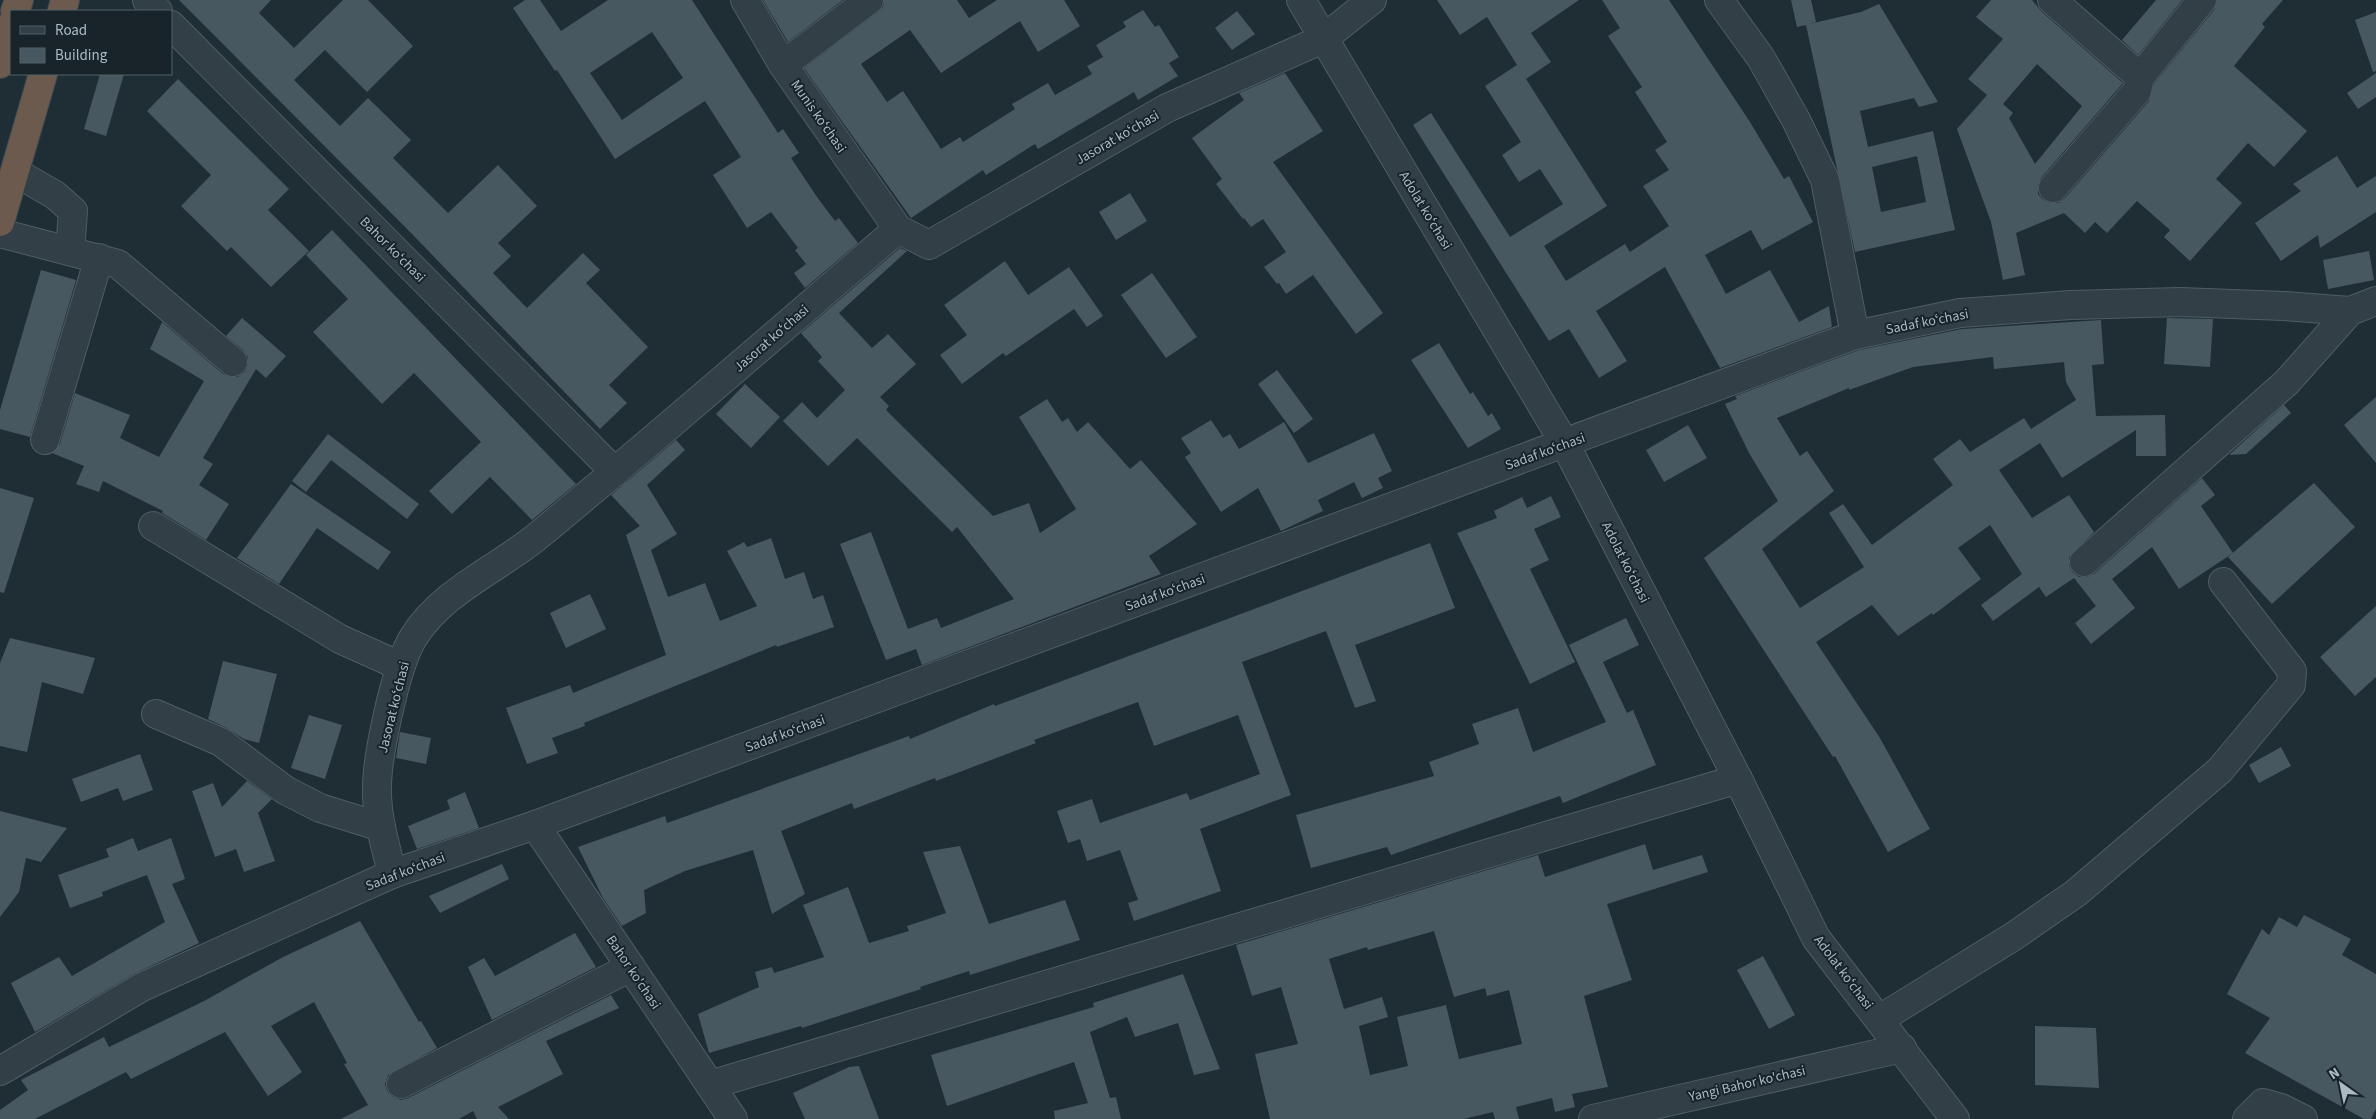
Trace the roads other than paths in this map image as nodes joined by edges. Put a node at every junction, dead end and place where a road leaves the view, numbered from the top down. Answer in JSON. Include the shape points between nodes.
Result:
{"nodes":[{"id":1,"x":147,"y":0,"type":"edge"},
{"id":2,"x":745,"y":0,"type":"edge"},
{"id":3,"x":869,"y":0,"type":"edge"},
{"id":4,"x":1301,"y":0,"type":"edge"},
{"id":5,"x":1372,"y":0,"type":"edge"},
{"id":6,"x":1719,"y":0,"type":"edge"},
{"id":7,"x":2052,"y":0,"type":"edge"},
{"id":8,"x":2202,"y":0,"type":"edge"},
{"id":9,"x":157,"y":10,"type":"edge"},
{"id":10,"x":172,"y":26,"type":"edge"},
{"id":11,"x":10,"y":29,"type":"edge"},
{"id":12,"x":1323,"y":38,"type":"junction"},
{"id":13,"x":0,"y":64,"type":"edge"},
{"id":14,"x":783,"y":65,"type":"junction"},
{"id":15,"x":44,"y":75,"type":"edge"},
{"id":16,"x":2140,"y":77,"type":"junction"},
{"id":17,"x":15,"y":172,"type":"junction"},
{"id":18,"x":2053,"y":188,"type":"dead end"},
{"id":19,"x":0,"y":222,"type":"edge"},
{"id":20,"x":898,"y":229,"type":"junction"},
{"id":21,"x":0,"y":233,"type":"edge"},
{"id":22,"x":70,"y":251,"type":"junction"},
{"id":23,"x":98,"y":258,"type":"junction"},
{"id":24,"x":2376,"y":300,"type":"edge"},
{"id":25,"x":2350,"y":311,"type":"junction"},
{"id":26,"x":1855,"y":335,"type":"junction"},
{"id":27,"x":233,"y":362,"type":"dead end"},
{"id":28,"x":45,"y":440,"type":"dead end"},
{"id":29,"x":1565,"y":444,"type":"junction"},
{"id":30,"x":615,"y":472,"type":"junction"},
{"id":31,"x":153,"y":526,"type":"dead end"},
{"id":32,"x":2084,"y":562,"type":"dead end"},
{"id":33,"x":2223,"y":582,"type":"dead end"},
{"id":34,"x":400,"y":666,"type":"junction"},
{"id":35,"x":156,"y":714,"type":"dead end"},
{"id":36,"x":1738,"y":779,"type":"junction"},
{"id":37,"x":535,"y":825,"type":"junction"},
{"id":38,"x":381,"y":827,"type":"junction"},
{"id":39,"x":392,"y":874,"type":"junction"},
{"id":40,"x":631,"y":967,"type":"junction"},
{"id":41,"x":1880,"y":1019,"type":"junction"},
{"id":42,"x":1902,"y":1048,"type":"junction"},
{"id":43,"x":0,"y":1071,"type":"edge"},
{"id":44,"x":400,"y":1084,"type":"dead end"},
{"id":45,"x":710,"y":1085,"type":"junction"},
{"id":46,"x":733,"y":1119,"type":"edge"},
{"id":47,"x":1593,"y":1119,"type":"edge"},
{"id":48,"x":1955,"y":1119,"type":"edge"},
{"id":49,"x":2247,"y":1119,"type":"edge"},
{"id":50,"x":2303,"y":1119,"type":"edge"}],
"edges":[{"from":1,"to":9,"type":"street"},
{"from":2,"to":14,"type":"street","name":"Munis koʻchasi"},
{"from":3,"to":14,"type":"street"},
{"from":4,"to":12,"type":"street","name":"Adolat koʻchasi"},
{"from":5,"to":12,"type":"street","name":"Jasorat koʻchasi"},
{"from":6,"to":26,"type":"street","via":[[1761,58],[1825,180]]},
{"from":7,"to":16,"type":"street"},
{"from":8,"to":16,"type":"street"},
{"from":10,"to":30,"type":"street","name":"Bahor koʻchasi"},
{"from":11,"to":13,"type":"highway"},
{"from":12,"to":20,"type":"street","name":"Jasorat koʻchasi","via":[[1167,108],[929,245]]},
{"from":12,"to":29,"type":"street","name":"Adolat koʻchasi"},
{"from":14,"to":20,"type":"street","name":"Munis koʻchasi"},
{"from":15,"to":17,"type":"highway"},
{"from":16,"to":18,"type":"street","via":[[2137,91]]},
{"from":17,"to":19,"type":"highway"},
{"from":17,"to":22,"type":"street","via":[[55,195],[72,211]]},
{"from":20,"to":30,"type":"street","name":"Jasorat koʻchasi"},
{"from":21,"to":22,"type":"street"},
{"from":22,"to":23,"type":"street"},
{"from":23,"to":27,"type":"street","via":[[118,264]]},
{"from":23,"to":28,"type":"street"},
{"from":24,"to":25,"type":"street","name":"Sadaf koʻchasi"},
{"from":25,"to":26,"type":"street","name":"Sadaf koʻchasi","via":[[2180,302],[2072,305],[1960,313]]},
{"from":25,"to":32,"type":"street","via":[[2288,382]]},
{"from":26,"to":29,"type":"street","name":"Sadaf koʻchasi"},
{"from":29,"to":36,"type":"street","name":"Adolat koʻchasi"},
{"from":29,"to":37,"type":"street","name":"Sadaf koʻchasi"},
{"from":30,"to":34,"type":"street","name":"Jasorat koʻchasi","via":[[534,540],[444,602],[414,638]]},
{"from":31,"to":34,"type":"street","via":[[340,639]]},
{"from":33,"to":41,"type":"street","via":[[2292,671],[2291,685],[2220,770],[2076,893],[2014,936]]},
{"from":34,"to":38,"type":"street","name":"Jasorat koʻchasi","via":[[381,750],[376,791]]},
{"from":35,"to":38,"type":"street","via":[[221,742],[285,790],[320,808]]},
{"from":36,"to":41,"type":"street","name":"Adolat koʻchasi","via":[[1816,938]]},
{"from":36,"to":45,"type":"street"},
{"from":37,"to":39,"type":"street","name":"Sadaf koʻchasi"},
{"from":37,"to":40,"type":"street","name":"Bahor ko'chasi"},
{"from":38,"to":39,"type":"street","name":"Jasorat koʻchasi"},
{"from":39,"to":43,"type":"street","name":"Sadaf koʻchasi","via":[[142,987]]},
{"from":40,"to":44,"type":"street"},
{"from":40,"to":45,"type":"street","name":"Bahor ko'chasi"},
{"from":41,"to":42,"type":"street","name":"Adolat koʻchasi"},
{"from":42,"to":47,"type":"street","name":"Yangi Bahor ko'chasi"},
{"from":42,"to":48,"type":"street","name":"Adolat koʻchasi"},
{"from":45,"to":46,"type":"street","name":"Bahor ko'chasi"},
{"from":49,"to":50,"type":"street","via":[[2264,1103]]}]}
